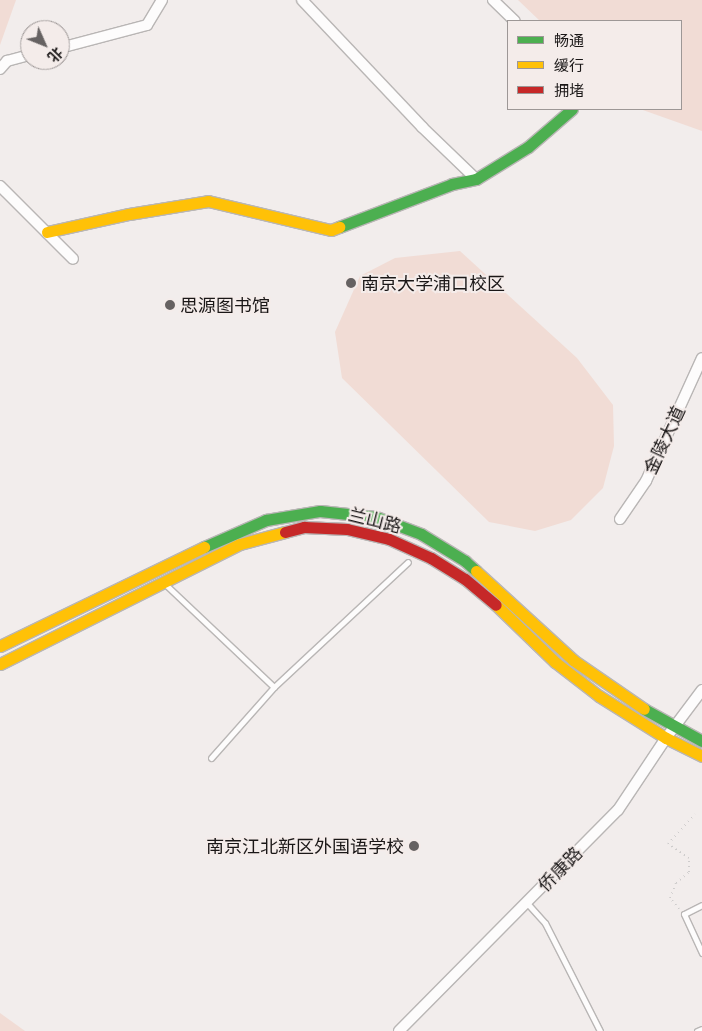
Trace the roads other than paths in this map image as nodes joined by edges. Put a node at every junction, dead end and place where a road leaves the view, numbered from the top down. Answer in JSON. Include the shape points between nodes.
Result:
{"nodes":[{"id":1,"x":162,"y":0,"type":"edge"},
{"id":2,"x":302,"y":0,"type":"edge"},
{"id":3,"x":493,"y":0,"type":"edge"},
{"id":4,"x":514,"y":20,"type":"edge"},
{"id":5,"x":70,"y":45,"type":"edge"},
{"id":6,"x":20,"y":59,"type":"edge"},
{"id":7,"x":0,"y":69,"type":"edge"},
{"id":8,"x":571,"y":110,"type":"edge"},
{"id":9,"x":476,"y":179,"type":"junction"},
{"id":10,"x":0,"y":186,"type":"edge"},
{"id":11,"x":47,"y":232,"type":"junction"},
{"id":12,"x":73,"y":259,"type":"dead end"},
{"id":13,"x":702,"y":358,"type":"edge"},
{"id":14,"x":620,"y":519,"type":"dead end"},
{"id":15,"x":408,"y":562,"type":"dead end"},
{"id":16,"x":163,"y":582,"type":"junction"},
{"id":17,"x":0,"y":646,"type":"edge"},
{"id":18,"x":0,"y":664,"type":"edge"},
{"id":19,"x":274,"y":687,"type":"junction"},
{"id":20,"x":702,"y":690,"type":"edge"},
{"id":21,"x":675,"y":726,"type":"junction"},
{"id":22,"x":666,"y":738,"type":"junction"},
{"id":23,"x":702,"y":741,"type":"edge"},
{"id":24,"x":702,"y":756,"type":"edge"},
{"id":25,"x":211,"y":758,"type":"dead end"},
{"id":26,"x":527,"y":903,"type":"junction"},
{"id":27,"x":702,"y":905,"type":"edge"},
{"id":28,"x":702,"y":953,"type":"edge"},
{"id":29,"x":702,"y":1029,"type":"edge"},
{"id":30,"x":399,"y":1031,"type":"edge"},
{"id":31,"x":600,"y":1031,"type":"edge"},
{"id":32,"x":697,"y":1031,"type":"edge"}],
"edges":[{"from":1,"to":5,"type":"street","via":[[147,25]]},
{"from":2,"to":9,"type":"street"},
{"from":3,"to":4,"type":"street"},
{"from":6,"to":7,"type":"street","via":[[7,62]]},
{"from":8,"to":9,"type":"street","via":[[528,147]]},
{"from":9,"to":11,"type":"street","via":[[452,184],[331,230],[208,201]]},
{"from":10,"to":11,"type":"street"},
{"from":11,"to":12,"type":"street"},
{"from":13,"to":14,"type":"street","name":"金陵大道","via":[[646,481]]},
{"from":15,"to":19,"type":"lane"},
{"from":16,"to":18,"type":"street","name":"兰山路"},
{"from":16,"to":19,"type":"lane"},
{"from":16,"to":22,"type":"street","name":"兰山路","via":[[240,544],[304,527],[347,528],[389,539],[431,558],[465,579],[570,674]]},
{"from":17,"to":21,"type":"street","name":"兰山路","via":[[172,561],[266,520],[320,511],[376,517],[421,534],[465,561],[573,660],[632,702]]},
{"from":19,"to":25,"type":"lane"},
{"from":20,"to":21,"type":"street","name":"侨康路"},
{"from":21,"to":22,"type":"street","name":"侨康路"},
{"from":21,"to":23,"type":"street","name":"兰山路"},
{"from":22,"to":24,"type":"street","name":"兰山路"},
{"from":22,"to":26,"type":"street","name":"侨康路","via":[[618,810]]},
{"from":26,"to":30,"type":"street","name":"侨康路"},
{"from":26,"to":31,"type":"lane","via":[[545,923]]},
{"from":27,"to":28,"type":"lane","via":[[684,914]]},
{"from":29,"to":32,"type":"lane"}]}
